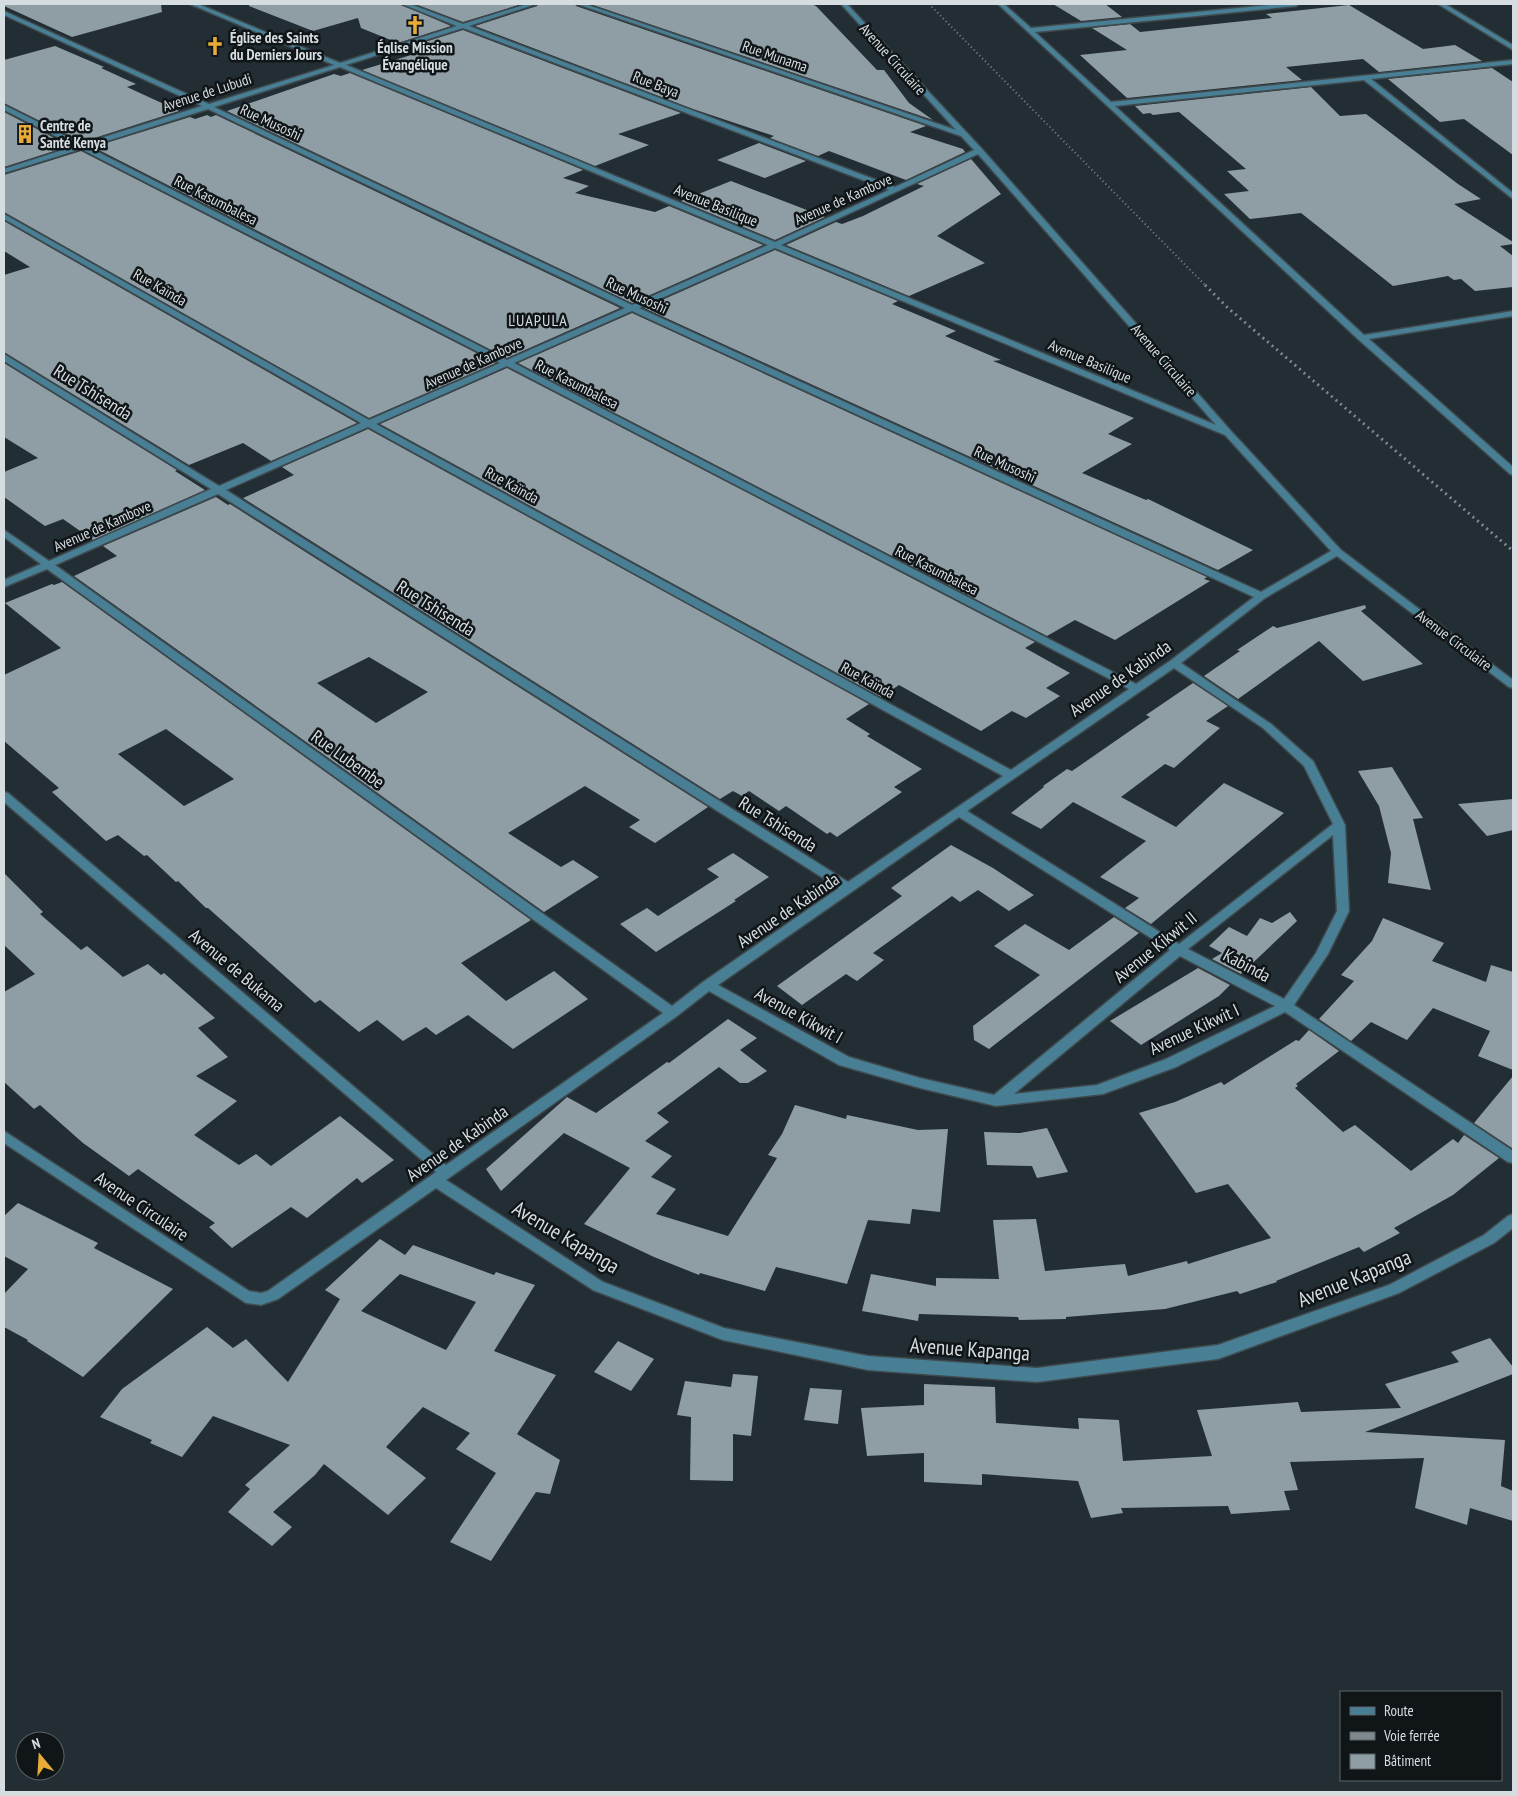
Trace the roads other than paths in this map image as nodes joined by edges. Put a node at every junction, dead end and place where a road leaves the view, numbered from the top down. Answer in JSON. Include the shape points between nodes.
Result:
{"nodes":[{"id":1,"x":193,"y":4,"type":"edge"},
{"id":2,"x":406,"y":4,"type":"edge"},
{"id":3,"x":533,"y":4,"type":"edge"},
{"id":4,"x":580,"y":4,"type":"edge"},
{"id":5,"x":844,"y":4,"type":"edge"},
{"id":6,"x":1001,"y":4,"type":"edge"},
{"id":7,"x":1296,"y":4,"type":"edge"},
{"id":8,"x":1441,"y":4,"type":"edge"},
{"id":9,"x":4,"y":13,"type":"edge"},
{"id":10,"x":462,"y":26,"type":"junction"},
{"id":11,"x":1031,"y":30,"type":"junction"},
{"id":12,"x":1513,"y":48,"type":"edge"},
{"id":13,"x":1513,"y":62,"type":"edge"},
{"id":14,"x":337,"y":65,"type":"junction"},
{"id":15,"x":1367,"y":78,"type":"junction"},
{"id":16,"x":1110,"y":104,"type":"junction"},
{"id":17,"x":207,"y":106,"type":"junction"},
{"id":18,"x":4,"y":107,"type":"edge"},
{"id":19,"x":962,"y":134,"type":"junction"},
{"id":20,"x":81,"y":147,"type":"junction"},
{"id":21,"x":979,"y":151,"type":"junction"},
{"id":22,"x":4,"y":171,"type":"edge"},
{"id":23,"x":896,"y":190,"type":"junction"},
{"id":24,"x":1513,"y":197,"type":"edge"},
{"id":25,"x":4,"y":216,"type":"edge"},
{"id":26,"x":776,"y":244,"type":"junction"},
{"id":27,"x":630,"y":307,"type":"junction"},
{"id":28,"x":1513,"y":314,"type":"edge"},
{"id":29,"x":1362,"y":338,"type":"junction"},
{"id":30,"x":4,"y":357,"type":"edge"},
{"id":31,"x":507,"y":363,"type":"junction"},
{"id":32,"x":369,"y":424,"type":"junction"},
{"id":33,"x":1228,"y":433,"type":"junction"},
{"id":34,"x":1513,"y":461,"type":"edge"},
{"id":35,"x":1502,"y":463,"type":"junction"},
{"id":36,"x":1513,"y":472,"type":"edge"},
{"id":37,"x":216,"y":490,"type":"junction"},
{"id":38,"x":4,"y":532,"type":"edge"},
{"id":39,"x":1337,"y":552,"type":"junction"},
{"id":40,"x":48,"y":565,"type":"junction"},
{"id":41,"x":4,"y":584,"type":"edge"},
{"id":42,"x":1261,"y":596,"type":"junction"},
{"id":43,"x":1174,"y":663,"type":"junction"},
{"id":44,"x":1513,"y":684,"type":"edge"},
{"id":45,"x":1136,"y":688,"type":"junction"},
{"id":46,"x":1010,"y":775,"type":"junction"},
{"id":47,"x":4,"y":796,"type":"edge"},
{"id":48,"x":960,"y":812,"type":"junction"},
{"id":49,"x":1340,"y":825,"type":"junction"},
{"id":50,"x":849,"y":889,"type":"junction"},
{"id":51,"x":1179,"y":950,"type":"junction"},
{"id":52,"x":708,"y":985,"type":"junction"},
{"id":53,"x":1286,"y":1006,"type":"junction"},
{"id":54,"x":672,"y":1013,"type":"junction"},
{"id":55,"x":996,"y":1102,"type":"junction"},
{"id":56,"x":4,"y":1136,"type":"edge"},
{"id":57,"x":1513,"y":1158,"type":"edge"},
{"id":58,"x":441,"y":1177,"type":"junction"},
{"id":59,"x":1513,"y":1220,"type":"edge"},
{"id":60,"x":261,"y":1299,"type":"joint"}],
"edges":[{"from":1,"to":14,"type":"street","name":"Avenue Basilique"},
{"from":2,"to":10,"type":"street","name":"Rue Baya"},
{"from":3,"to":10,"type":"street","name":"Avenue de Lubudi"},
{"from":4,"to":19,"type":"street","name":"Rue Munama"},
{"from":5,"to":19,"type":"street","name":"Avenue Circulaire"},
{"from":6,"to":11,"type":"street"},
{"from":7,"to":11,"type":"street"},
{"from":8,"to":12,"type":"street"},
{"from":9,"to":17,"type":"street","name":"Rue Musoshi"},
{"from":10,"to":14,"type":"street","name":"Avenue de Lubudi"},
{"from":10,"to":23,"type":"street","name":"Rue Baya"},
{"from":11,"to":16,"type":"street"},
{"from":13,"to":15,"type":"street"},
{"from":14,"to":17,"type":"street","name":"Avenue de Lubudi"},
{"from":14,"to":26,"type":"street","name":"Avenue Basilique"},
{"from":15,"to":16,"type":"street"},
{"from":15,"to":24,"type":"street"},
{"from":16,"to":29,"type":"street"},
{"from":17,"to":20,"type":"street","name":"Avenue de Lubudi"},
{"from":17,"to":27,"type":"street","name":"Rue Musoshi"},
{"from":18,"to":20,"type":"street","name":"Rue Kasumbalesa"},
{"from":19,"to":21,"type":"street","name":"Avenue Circulaire"},
{"from":20,"to":22,"type":"street","name":"Avenue de Lubudi"},
{"from":20,"to":31,"type":"street","name":"Rue Kasumbalesa"},
{"from":21,"to":23,"type":"street","name":"Avenue de Kambove"},
{"from":21,"to":33,"type":"street","name":"Avenue Circulaire"},
{"from":23,"to":26,"type":"street","name":"Avenue de Kambove"},
{"from":25,"to":32,"type":"street","name":"Rue Kaïnda"},
{"from":26,"to":27,"type":"street","name":"Avenue de Kambove"},
{"from":26,"to":33,"type":"street","name":"Avenue Basilique"},
{"from":27,"to":31,"type":"street","name":"Avenue de Kambove"},
{"from":27,"to":42,"type":"street","name":"Rue Musoshi"},
{"from":28,"to":29,"type":"street"},
{"from":29,"to":35,"type":"street"},
{"from":30,"to":37,"type":"street","name":"Rue Tshisenda"},
{"from":31,"to":32,"type":"street","name":"Avenue de Kambove"},
{"from":31,"to":45,"type":"street","name":"Rue Kasumbalesa"},
{"from":32,"to":37,"type":"street","name":"Avenue de Kambove"},
{"from":32,"to":46,"type":"street","name":"Rue Kaïnda"},
{"from":33,"to":39,"type":"street","name":"Avenue Circulaire"},
{"from":34,"to":35,"type":"street"},
{"from":35,"to":36,"type":"street"},
{"from":37,"to":40,"type":"street","name":"Avenue de Kambove"},
{"from":37,"to":50,"type":"street","name":"Rue Tshisenda"},
{"from":38,"to":40,"type":"street","name":"Rue Lubembe"},
{"from":39,"to":42,"type":"street","name":"Avenue de Kabinda"},
{"from":39,"to":44,"type":"street","name":"Avenue Circulaire"},
{"from":40,"to":41,"type":"street","name":"Avenue de Kambove"},
{"from":40,"to":54,"type":"street","name":"Rue Lubembe"},
{"from":42,"to":43,"type":"street","name":"Avenue de Kabinda"},
{"from":43,"to":45,"type":"street","name":"Avenue de Kabinda"},
{"from":43,"to":49,"type":"street","name":"Avenue Kikwit I","via":[[1267,726],[1309,764]]},
{"from":45,"to":46,"type":"street","name":"Avenue de Kabinda"},
{"from":46,"to":48,"type":"street","name":"Avenue de Kabinda"},
{"from":47,"to":58,"type":"street","name":"Avenue de Bukama"},
{"from":48,"to":50,"type":"street","name":"Avenue de Kabinda"},
{"from":48,"to":51,"type":"street","name":"Kabinda"},
{"from":49,"to":51,"type":"street","name":"Avenue Kikwit II"},
{"from":49,"to":53,"type":"street","name":"Avenue Kikwit I","via":[[1344,911],[1322,954]]},
{"from":50,"to":52,"type":"street","name":"Avenue de Kabinda"},
{"from":51,"to":53,"type":"street","name":"Kabinda"},
{"from":51,"to":55,"type":"street","name":"Avenue Kikwit II"},
{"from":52,"to":54,"type":"street","name":"Avenue de Kabinda"},
{"from":52,"to":55,"type":"street","name":"Avenue Kikwit I","via":[[844,1061]]},
{"from":53,"to":55,"type":"street","name":"Avenue Kikwit I","via":[[1171,1063],[1098,1090]]},
{"from":53,"to":57,"type":"street","name":"Kabinda"},
{"from":54,"to":58,"type":"street","name":"Avenue de Kabinda"},
{"from":56,"to":60,"type":"street","name":"Avenue Circulaire","via":[[246,1297]]},
{"from":58,"to":59,"type":"street","name":"Avenue Kapanga","via":[[598,1286],[723,1334],[868,1363],[1037,1375],[1218,1352],[1394,1289],[1489,1239]]},
{"from":58,"to":60,"type":"street","name":"Avenue de Kabinda","via":[[273,1295]]}]}
